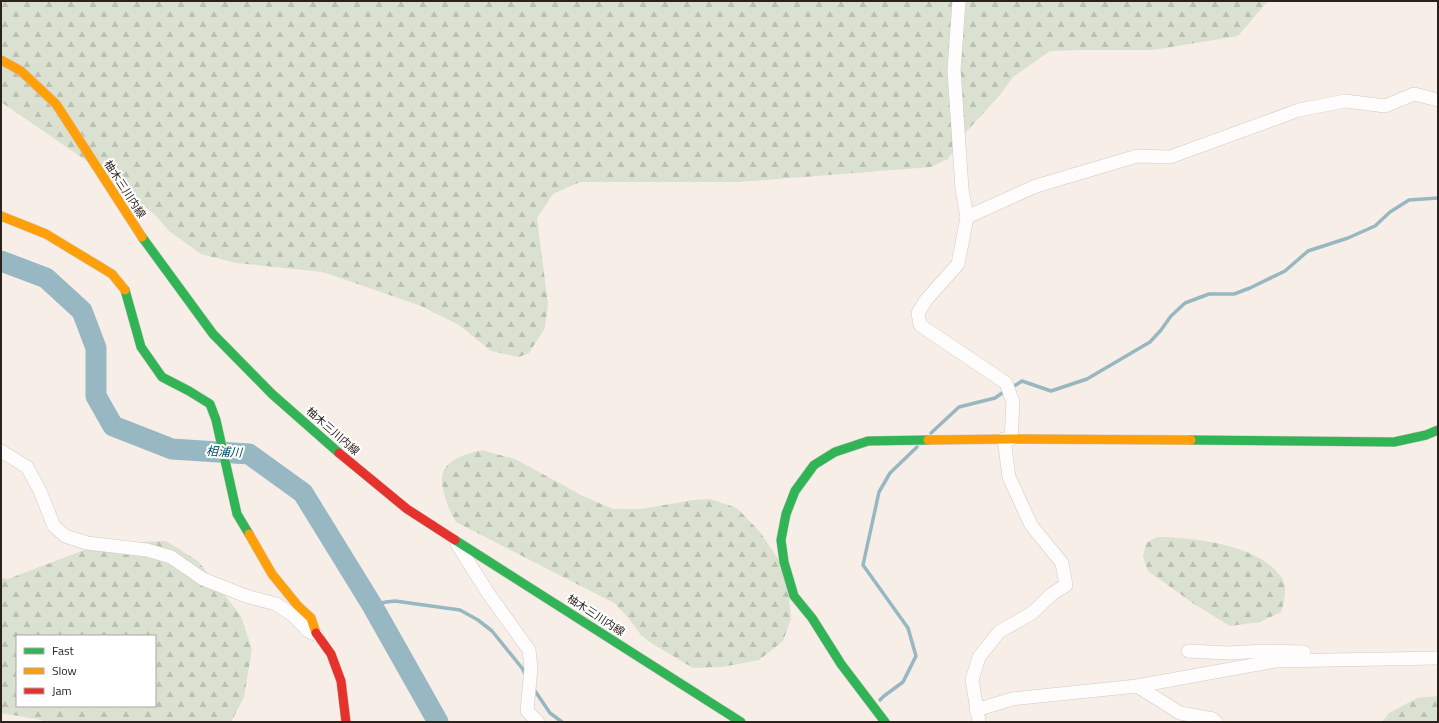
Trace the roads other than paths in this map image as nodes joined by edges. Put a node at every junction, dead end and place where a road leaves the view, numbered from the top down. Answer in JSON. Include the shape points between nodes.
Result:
{"nodes":[{"id":1,"x":959,"y":1,"type":"edge"},
{"id":2,"x":1,"y":60,"type":"edge"},
{"id":3,"x":1438,"y":100,"type":"edge"},
{"id":4,"x":1,"y":216,"type":"edge"},
{"id":5,"x":967,"y":216,"type":"junction"},
{"id":6,"x":1438,"y":430,"type":"edge"},
{"id":7,"x":1007,"y":439,"type":"junction"},
{"id":8,"x":1,"y":451,"type":"edge"},
{"id":9,"x":452,"y":538,"type":"junction"},
{"id":10,"x":317,"y":635,"type":"junction"},
{"id":11,"x":1188,"y":651,"type":"dead end"},
{"id":12,"x":1438,"y":658,"type":"edge"},
{"id":13,"x":1318,"y":660,"type":"junction"},
{"id":14,"x":1137,"y":686,"type":"junction"},
{"id":15,"x":978,"y":716,"type":"edge"},
{"id":16,"x":346,"y":722,"type":"edge"},
{"id":17,"x":538,"y":722,"type":"edge"},
{"id":18,"x":741,"y":722,"type":"edge"},
{"id":19,"x":885,"y":722,"type":"edge"},
{"id":20,"x":1216,"y":722,"type":"edge"}],
"edges":[{"from":1,"to":5,"type":"street","via":[[954,70],[962,189]]},
{"from":2,"to":9,"type":"street","name":"柚木三川内線","via":[[22,71],[56,104],[139,233],[213,334],[272,394],[353,465],[407,509]]},
{"from":3,"to":5,"type":"street","via":[[1414,94],[1385,106],[1346,101],[1299,110],[1170,157],[1137,156],[1036,186]]},
{"from":4,"to":10,"type":"street","via":[[46,234],[112,274],[125,288],[141,347],[162,377],[210,404],[216,420],[237,514],[272,574],[311,618]]},
{"from":5,"to":7,"type":"street","via":[[958,264],[926,300],[918,313],[920,325],[1006,383],[1013,402]]},
{"from":6,"to":7,"type":"street","via":[[1394,442]]},
{"from":7,"to":15,"type":"street","via":[[1009,477],[1031,525],[1062,563],[1066,585],[1032,613],[999,632],[979,657],[972,680]]},
{"from":7,"to":19,"type":"street","via":[[868,441],[835,452],[814,466],[795,491],[786,514],[781,540],[784,562],[794,596]]},
{"from":8,"to":10,"type":"street","via":[[27,467],[54,526],[65,536],[87,543],[147,550],[171,558],[202,579],[246,596],[276,604],[294,616],[308,631]]},
{"from":9,"to":17,"type":"street","via":[[529,650],[531,668],[527,711]]},
{"from":9,"to":18,"type":"street","name":"柚木三川内線"},
{"from":10,"to":16,"type":"street","via":[[331,654],[340,680]]},
{"from":11,"to":13,"type":"street","via":[[1312,652]]},
{"from":12,"to":13,"type":"street"},
{"from":13,"to":14,"type":"street","via":[[1275,661]]},
{"from":14,"to":15,"type":"street","via":[[1012,699]]},
{"from":14,"to":20,"type":"street","via":[[1180,713]]}]}
